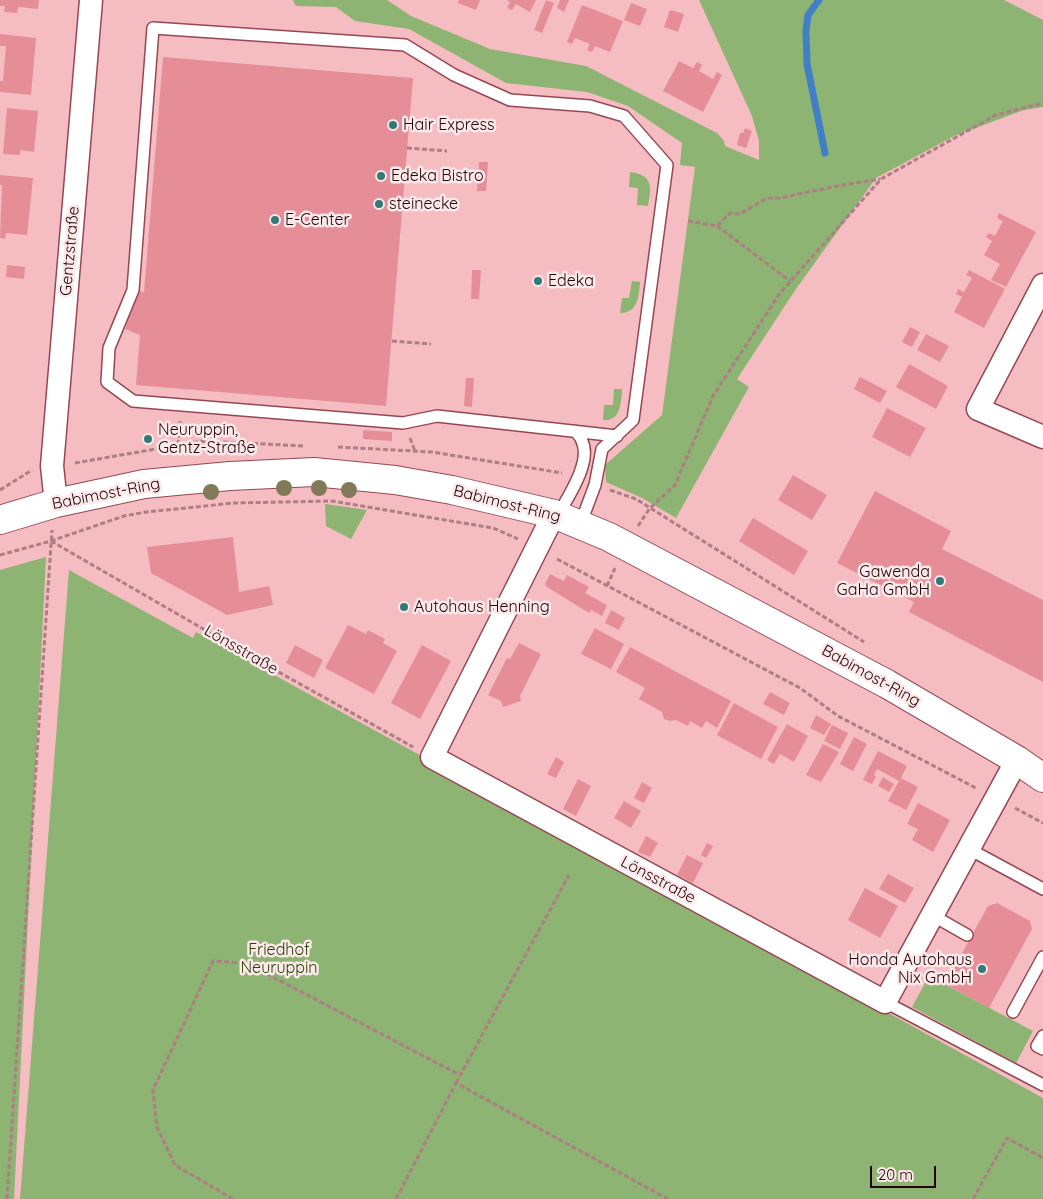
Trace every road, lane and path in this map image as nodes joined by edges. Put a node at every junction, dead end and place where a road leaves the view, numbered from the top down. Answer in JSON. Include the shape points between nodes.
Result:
{"nodes":[{"id":1,"x":91,"y":0,"type":"edge"},
{"id":2,"x":1043,"y":103,"type":"edge"},
{"id":3,"x":407,"y":148,"type":"dead end"},
{"id":4,"x":447,"y":152,"type":"dead end"},
{"id":5,"x":881,"y":179,"type":"junction"},
{"id":6,"x":688,"y":221,"type":"dead end"},
{"id":7,"x":717,"y":226,"type":"junction"},
{"id":8,"x":790,"y":282,"type":"junction"},
{"id":9,"x":1043,"y":285,"type":"edge"},
{"id":10,"x":392,"y":341,"type":"dead end"},
{"id":11,"x":430,"y":344,"type":"dead end"},
{"id":12,"x":182,"y":405,"type":"junction"},
{"id":13,"x":575,"y":431,"type":"junction"},
{"id":14,"x":617,"y":436,"type":"junction"},
{"id":15,"x":1043,"y":437,"type":"edge"},
{"id":16,"x":178,"y":445,"type":"dead end"},
{"id":17,"x":56,"y":503,"type":"junction"},
{"id":18,"x":650,"y":508,"type":"dead end"},
{"id":19,"x":564,"y":518,"type":"junction"},
{"id":20,"x":0,"y":520,"type":"edge"},
{"id":21,"x":51,"y":541,"type":"junction"},
{"id":22,"x":432,"y":758,"type":"junction"},
{"id":23,"x":1017,"y":760,"type":"junction"},
{"id":24,"x":1043,"y":778,"type":"edge"},
{"id":25,"x":969,"y":849,"type":"junction"},
{"id":26,"x":569,"y":875,"type":"dead end"},
{"id":27,"x":1043,"y":889,"type":"edge"},
{"id":28,"x":932,"y":915,"type":"junction"},
{"id":29,"x":967,"y":935,"type":"dead end"},
{"id":30,"x":1043,"y":957,"type":"edge"},
{"id":31,"x":884,"y":1002,"type":"junction"},
{"id":32,"x":1013,"y":1012,"type":"dead end"},
{"id":33,"x":1043,"y":1036,"type":"edge"},
{"id":34,"x":1043,"y":1049,"type":"edge"},
{"id":35,"x":460,"y":1075,"type":"junction"},
{"id":36,"x":456,"y":1083,"type":"junction"},
{"id":37,"x":1043,"y":1085,"type":"edge"},
{"id":38,"x":1043,"y":1158,"type":"edge"},
{"id":39,"x":7,"y":1199,"type":"edge"},
{"id":40,"x":234,"y":1199,"type":"edge"},
{"id":41,"x":396,"y":1199,"type":"edge"},
{"id":42,"x":668,"y":1199,"type":"edge"},
{"id":43,"x":973,"y":1199,"type":"edge"}],
"edges":[{"from":1,"to":17,"type":"street","name":"Gentzstraße","via":[[52,466]]},
{"from":2,"to":5,"type":"path","via":[[996,116]]},
{"from":3,"to":4,"type":"path"},
{"from":5,"to":7,"type":"path","via":[[767,198],[740,214],[730,213]]},
{"from":5,"to":8,"type":"path"},
{"from":6,"to":7,"type":"path"},
{"from":7,"to":8,"type":"path"},
{"from":8,"to":18,"type":"path","via":[[713,396],[675,485]]},
{"from":9,"to":15,"type":"street","via":[[978,409]]},
{"from":10,"to":11,"type":"path"},
{"from":12,"to":13,"type":"lane","via":[[404,422],[436,416]]},
{"from":12,"to":14,"type":"lane","via":[[133,401],[107,382],[109,348],[132,290],[153,28],[406,45],[454,75],[510,100],[590,106],[624,116],[668,165],[633,420]]},
{"from":12,"to":16,"type":"path"},
{"from":13,"to":14,"type":"lane"},
{"from":13,"to":19,"type":"lane","via":[[583,442],[584,453],[579,478]]},
{"from":14,"to":19,"type":"lane","via":[[602,449],[595,485]]},
{"from":17,"to":19,"type":"main road","name":"Babimost-Ring","via":[[144,484],[314,472],[433,486]]},
{"from":17,"to":20,"type":"main road","name":"Babimost-Ring"},
{"from":17,"to":21,"type":"path"},
{"from":19,"to":22,"type":"street"},
{"from":19,"to":23,"type":"main road","name":"Babimost-Ring","via":[[609,537],[887,684]]},
{"from":21,"to":22,"type":"path","name":"Lönsstraße"},
{"from":21,"to":39,"type":"path"},
{"from":22,"to":31,"type":"street","name":"Lönsstraße"},
{"from":23,"to":24,"type":"main road","name":"Babimost-Ring"},
{"from":23,"to":25,"type":"street"},
{"from":25,"to":27,"type":"lane"},
{"from":25,"to":28,"type":"street"},
{"from":26,"to":35,"type":"path"},
{"from":28,"to":29,"type":"lane"},
{"from":28,"to":31,"type":"street"},
{"from":30,"to":32,"type":"lane"},
{"from":31,"to":37,"type":"lane","name":"Lönsstraße"},
{"from":33,"to":34,"type":"lane","via":[[1037,1046]]},
{"from":35,"to":36,"type":"path"},
{"from":35,"to":40,"type":"path","via":[[246,963],[213,961],[153,1090],[157,1127],[175,1165]]},
{"from":36,"to":41,"type":"path"},
{"from":36,"to":42,"type":"path"},
{"from":38,"to":43,"type":"path","via":[[1006,1138]]}]}
